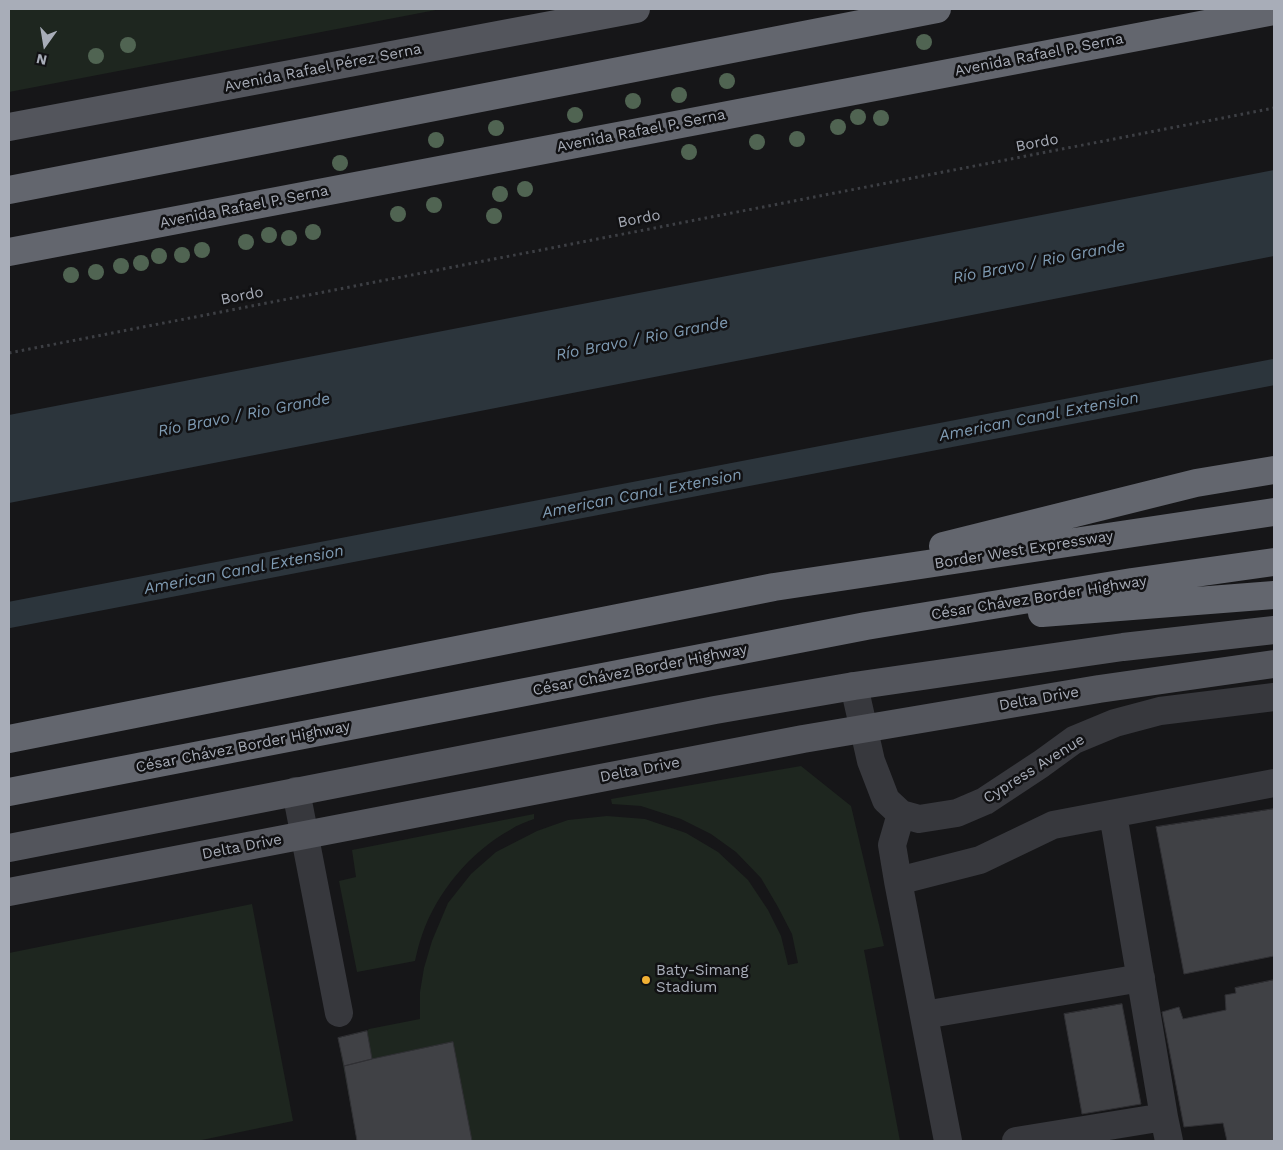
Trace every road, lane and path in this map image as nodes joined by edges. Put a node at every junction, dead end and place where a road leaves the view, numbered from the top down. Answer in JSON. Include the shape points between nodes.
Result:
{"nodes":[{"id":1,"x":636,"y":9,"type":"edge"},
{"id":2,"x":937,"y":9,"type":"edge"},
{"id":3,"x":1274,"y":11,"type":"edge"},
{"id":4,"x":1274,"y":108,"type":"edge"},
{"id":5,"x":9,"y":127,"type":"edge"},
{"id":6,"x":9,"y":190,"type":"edge"},
{"id":7,"x":9,"y":252,"type":"edge"},
{"id":8,"x":9,"y":352,"type":"edge"},
{"id":9,"x":1274,"y":470,"type":"edge"},
{"id":10,"x":1274,"y":512,"type":"edge"},
{"id":11,"x":1274,"y":562,"type":"edge"},
{"id":12,"x":774,"y":587,"type":"junction"},
{"id":13,"x":1274,"y":595,"type":"edge"},
{"id":14,"x":866,"y":626,"type":"junction"},
{"id":15,"x":1274,"y":630,"type":"edge"},
{"id":16,"x":1274,"y":664,"type":"edge"},
{"id":17,"x":854,"y":686,"type":"junction"},
{"id":18,"x":1274,"y":697,"type":"edge"},
{"id":19,"x":864,"y":729,"type":"junction"},
{"id":20,"x":9,"y":739,"type":"edge"},
{"id":21,"x":1274,"y":783,"type":"edge"},
{"id":22,"x":9,"y":792,"type":"edge"},
{"id":23,"x":296,"y":792,"type":"junction"},
{"id":24,"x":902,"y":814,"type":"junction"},
{"id":25,"x":1113,"y":814,"type":"junction"},
{"id":26,"x":305,"y":834,"type":"junction"},
{"id":27,"x":9,"y":848,"type":"edge"},
{"id":28,"x":898,"y":881,"type":"junction"},
{"id":29,"x":9,"y":892,"type":"edge"},
{"id":30,"x":1141,"y":978,"type":"junction"},
{"id":31,"x":339,"y":1012,"type":"dead end"},
{"id":32,"x":924,"y":1015,"type":"junction"},
{"id":33,"x":1166,"y":1129,"type":"edge"},
{"id":34,"x":948,"y":1141,"type":"edge"},
{"id":35,"x":1016,"y":1141,"type":"edge"}],
"edges":[{"from":1,"to":5,"type":"main road","name":"Avenida Rafael Pérez Serna"},
{"from":2,"to":6,"type":"highway"},
{"from":3,"to":7,"type":"highway","name":"Avenida Rafael P. Serna"},
{"from":4,"to":8,"type":"path","name":"Bordo"},
{"from":9,"to":12,"type":"highway","via":[[1196,483]]},
{"from":10,"to":12,"type":"highway","name":"Border West Expressway"},
{"from":11,"to":14,"type":"highway","name":"César Chávez Border Highway"},
{"from":12,"to":20,"type":"highway"},
{"from":13,"to":14,"type":"highway"},
{"from":14,"to":22,"type":"highway","name":"César Chávez Border Highway"},
{"from":15,"to":17,"type":"main road","via":[[1123,647]]},
{"from":16,"to":19,"type":"main road","name":"Delta Drive","via":[[1098,689]]},
{"from":17,"to":19,"type":"street"},
{"from":17,"to":23,"type":"main road","via":[[714,710]]},
{"from":18,"to":24,"type":"street","name":"Cypress Avenue","via":[[1160,711],[1115,723],[1074,740],[985,801],[957,813],[919,819]]},
{"from":19,"to":24,"type":"street","via":[[871,761],[886,800]]},
{"from":19,"to":26,"type":"main road","name":"Delta Drive"},
{"from":21,"to":25,"type":"street"},
{"from":23,"to":26,"type":"street"},
{"from":23,"to":27,"type":"main road"},
{"from":24,"to":28,"type":"street","via":[[892,844]]},
{"from":25,"to":28,"type":"street","via":[[1053,825],[980,860]]},
{"from":25,"to":30,"type":"street"},
{"from":26,"to":29,"type":"main road","name":"Delta Drive"},
{"from":26,"to":31,"type":"street"},
{"from":28,"to":32,"type":"street"},
{"from":30,"to":32,"type":"street"},
{"from":30,"to":33,"type":"street"},
{"from":32,"to":34,"type":"street"},
{"from":33,"to":35,"type":"street"}]}
